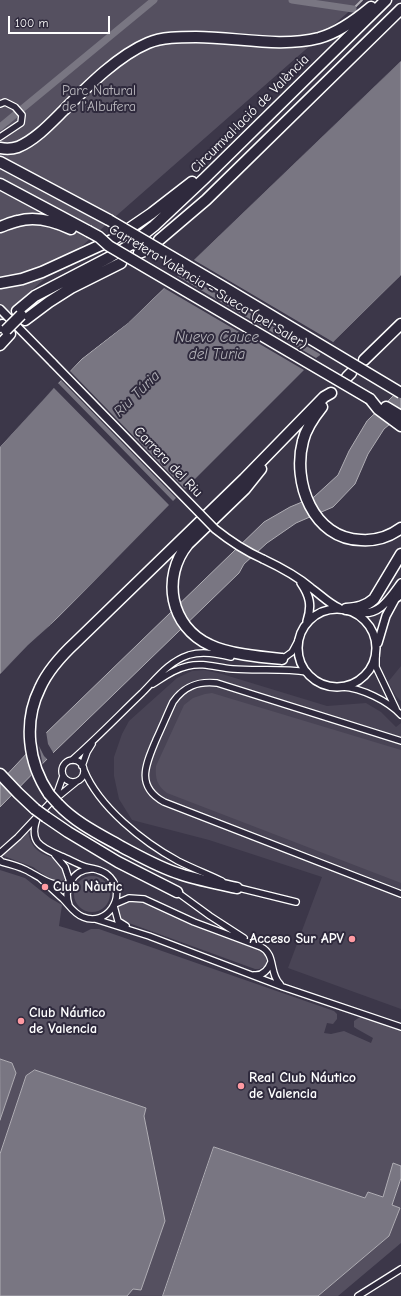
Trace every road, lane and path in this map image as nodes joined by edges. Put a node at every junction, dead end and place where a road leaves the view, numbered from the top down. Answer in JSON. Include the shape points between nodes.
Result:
{"nodes":[{"id":1,"x":379,"y":0,"type":"edge"},
{"id":2,"x":386,"y":0,"type":"edge"},
{"id":3,"x":401,"y":9,"type":"edge"},
{"id":4,"x":0,"y":104,"type":"edge"},
{"id":5,"x":0,"y":137,"type":"edge"},
{"id":6,"x":0,"y":148,"type":"edge"},
{"id":7,"x":0,"y":162,"type":"edge"},
{"id":8,"x":219,"y":164,"type":"junction"},
{"id":9,"x":0,"y":184,"type":"edge"},
{"id":10,"x":0,"y":227,"type":"edge"},
{"id":11,"x":85,"y":233,"type":"junction"},
{"id":12,"x":159,"y":240,"type":"dead end"},
{"id":13,"x":121,"y":263,"type":"dead end"},
{"id":14,"x":0,"y":283,"type":"edge"},
{"id":15,"x":0,"y":309,"type":"edge"},
{"id":16,"x":0,"y":314,"type":"edge"},
{"id":17,"x":19,"y":317,"type":"junction"},
{"id":18,"x":401,"y":324,"type":"edge"},
{"id":19,"x":4,"y":331,"type":"edge"},
{"id":20,"x":0,"y":345,"type":"edge"},
{"id":21,"x":364,"y":360,"type":"dead end"},
{"id":22,"x":401,"y":393,"type":"edge"},
{"id":23,"x":370,"y":399,"type":"junction"},
{"id":24,"x":401,"y":416,"type":"edge"},
{"id":25,"x":300,"y":421,"type":"junction"},
{"id":26,"x":401,"y":426,"type":"edge"},
{"id":27,"x":401,"y":528,"type":"edge"},
{"id":28,"x":401,"y":554,"type":"edge"},
{"id":29,"x":298,"y":579,"type":"junction"},
{"id":30,"x":401,"y":583,"type":"edge"},
{"id":31,"x":400,"y":592,"type":"edge"},
{"id":32,"x":346,"y":609,"type":"junction"},
{"id":33,"x":305,"y":624,"type":"junction"},
{"id":34,"x":299,"y":639,"type":"junction"},
{"id":35,"x":376,"y":653,"type":"junction"},
{"id":36,"x":282,"y":659,"type":"junction"},
{"id":37,"x":307,"y":672,"type":"junction"},
{"id":38,"x":342,"y":687,"type":"junction"},
{"id":39,"x":146,"y":689,"type":"junction"},
{"id":40,"x":396,"y":709,"type":"junction"},
{"id":41,"x":401,"y":715,"type":"edge"},
{"id":42,"x":95,"y":739,"type":"junction"},
{"id":43,"x":401,"y":741,"type":"edge"},
{"id":44,"x":72,"y":760,"type":"junction"},
{"id":45,"x":83,"y":768,"type":"junction"},
{"id":46,"x":0,"y":774,"type":"edge"},
{"id":47,"x":63,"y":776,"type":"junction"},
{"id":48,"x":76,"y":782,"type":"junction"},
{"id":49,"x":54,"y":799,"type":"junction"},
{"id":50,"x":40,"y":814,"type":"junction"},
{"id":51,"x":0,"y":853,"type":"edge"},
{"id":52,"x":53,"y":853,"type":"junction"},
{"id":53,"x":1,"y":861,"type":"edge"},
{"id":54,"x":94,"y":869,"type":"junction"},
{"id":55,"x":40,"y":878,"type":"junction"},
{"id":56,"x":70,"y":883,"type":"junction"},
{"id":57,"x":237,"y":888,"type":"junction"},
{"id":58,"x":177,"y":892,"type":"joint"},
{"id":59,"x":401,"y":894,"type":"edge"},
{"id":60,"x":296,"y":902,"type":"dead end"},
{"id":61,"x":114,"y":905,"type":"junction"},
{"id":62,"x":70,"y":908,"type":"junction"},
{"id":63,"x":95,"y":919,"type":"junction"},
{"id":64,"x":149,"y":936,"type":"junction"},
{"id":65,"x":256,"y":945,"type":"junction"},
{"id":66,"x":271,"y":962,"type":"junction"},
{"id":67,"x":252,"y":975,"type":"junction"},
{"id":68,"x":283,"y":987,"type":"junction"},
{"id":69,"x":401,"y":1027,"type":"edge"},
{"id":70,"x":401,"y":1269,"type":"edge"},
{"id":71,"x":358,"y":1296,"type":"edge"}],
"edges":[{"from":1,"to":6,"type":"highway","via":[[344,26],[321,37],[294,42],[183,37],[148,43],[109,68],[33,138],[13,149]]},
{"from":2,"to":8,"type":"highway","name":"Circumval·lació de València"},
{"from":3,"to":12,"type":"highway","via":[[206,200]]},
{"from":4,"to":5,"type":"street","via":[[5,102],[15,107],[22,116],[21,122]]},
{"from":7,"to":22,"type":"highway","name":"Carretera València - Sueca (pel Saler)","bridge":true,"via":[[109,220]]},
{"from":8,"to":14,"type":"highway","via":[[201,174],[114,239],[42,272]]},
{"from":8,"to":17,"type":"highway","name":"Circumval·lació de València","via":[[154,226],[130,245],[35,296]]},
{"from":9,"to":11,"type":"highway","name":"Carretera València - Sueca (pel Saler)"},
{"from":10,"to":11,"type":"highway","via":[[19,220],[43,220]]},
{"from":11,"to":23,"type":"highway","name":"Carretera València - Sueca (pel Saler)","bridge":true,"via":[[99,237],[109,246]]},
{"from":13,"to":17,"type":"highway"},
{"from":15,"to":17,"type":"street","name":"Carrera del Riu"},
{"from":16,"to":17,"type":"street"},
{"from":17,"to":19,"type":"highway"},
{"from":17,"to":29,"type":"street","name":"Carrera del Riu","bridge":true,"via":[[52,362],[215,529],[249,553]]},
{"from":18,"to":21,"type":"highway"},
{"from":19,"to":20,"type":"highway"},
{"from":23,"to":24,"type":"highway","name":"Carretera València - Sueca (pel Saler)"},
{"from":23,"to":26,"type":"highway","via":[[378,409]]},
{"from":25,"to":27,"type":"highway","via":[[333,391],[314,416],[303,440],[299,464],[304,493],[309,506],[320,521],[338,534],[359,540],[375,540]]},
{"from":25,"to":36,"type":"highway","via":[[245,488],[188,544],[177,562],[172,579],[173,596],[180,616],[190,631],[204,642],[220,649]]},
{"from":25,"to":49,"type":"highway","via":[[244,479],[64,653],[46,676],[39,688],[32,711],[30,735],[38,774]]},
{"from":28,"to":32,"type":"highway","via":[[374,599],[360,607]]},
{"from":29,"to":32,"type":"street","name":"Carrera del Riu","via":[[332,605]]},
{"from":29,"to":33,"type":"street","name":"Carrera del Riu","via":[[310,599]]},
{"from":30,"to":32,"type":"street","name":"Carrera del Riu","via":[[376,611],[366,614]]},
{"from":31,"to":35,"type":"street","via":[[385,620]]},
{"from":32,"to":33,"type":"street","via":[[332,608],[317,614]]},
{"from":32,"to":35,"type":"street","via":[[360,615],[371,627],[375,635]]},
{"from":33,"to":34,"type":"street"},
{"from":34,"to":36,"type":"street","via":[[292,652]]},
{"from":34,"to":37,"type":"street","via":[[298,653]]},
{"from":35,"to":38,"type":"street","via":[[370,670],[364,676]]},
{"from":35,"to":40,"type":"street","via":[[376,667]]},
{"from":36,"to":39,"type":"street","via":[[266,662],[211,654],[190,655],[172,663]]},
{"from":37,"to":38,"type":"street","via":[[319,683]]},
{"from":37,"to":39,"type":"street","via":[[233,669],[199,664],[175,670]]},
{"from":38,"to":40,"type":"street","via":[[367,693]]},
{"from":39,"to":42,"type":"street"},
{"from":40,"to":41,"type":"street"},
{"from":42,"to":44,"type":"street"},
{"from":42,"to":45,"type":"street","via":[[87,752]]},
{"from":43,"to":59,"type":"street","via":[[217,683],[203,683],[184,690],[173,702],[147,760],[145,775],[148,789],[164,802]]},
{"from":44,"to":45,"type":"street","via":[[78,761]]},
{"from":44,"to":47,"type":"street","via":[[63,767]]},
{"from":45,"to":48,"type":"street","via":[[82,779]]},
{"from":45,"to":57,"type":"street","via":[[103,801],[141,836],[177,860]]},
{"from":46,"to":50,"type":"highway"},
{"from":47,"to":48,"type":"street","via":[[70,782]]},
{"from":47,"to":49,"type":"street"},
{"from":48,"to":49,"type":"street"},
{"from":49,"to":50,"type":"street"},
{"from":49,"to":57,"type":"highway","via":[[83,825],[168,870]]},
{"from":50,"to":51,"type":"street"},
{"from":50,"to":52,"type":"street","via":[[34,830],[35,838],[43,848]]},
{"from":50,"to":58,"type":"highway","via":[[118,862]]},
{"from":52,"to":54,"type":"street"},
{"from":52,"to":56,"type":"street","via":[[65,867]]},
{"from":53,"to":55,"type":"street"},
{"from":54,"to":56,"type":"street","via":[[82,871]]},
{"from":54,"to":61,"type":"street","via":[[106,873],[114,882],[117,894]]},
{"from":55,"to":56,"type":"street","via":[[54,884]]},
{"from":55,"to":62,"type":"street"},
{"from":56,"to":62,"type":"street","via":[[67,891]]},
{"from":57,"to":60,"type":"street"},
{"from":58,"to":65,"type":"street"},
{"from":61,"to":63,"type":"street","via":[[107,914]]},
{"from":61,"to":64,"type":"street","via":[[116,918],[121,924]]},
{"from":61,"to":65,"type":"street","via":[[130,898],[144,899],[194,922]]},
{"from":62,"to":63,"type":"street","via":[[82,917]]},
{"from":63,"to":64,"type":"street"},
{"from":64,"to":67,"type":"street"},
{"from":65,"to":66,"type":"street","via":[[265,949]]},
{"from":66,"to":67,"type":"street","via":[[264,973]]},
{"from":66,"to":68,"type":"street","via":[[276,979]]},
{"from":67,"to":68,"type":"street"},
{"from":68,"to":69,"type":"street"},
{"from":70,"to":71,"type":"street"}]}
